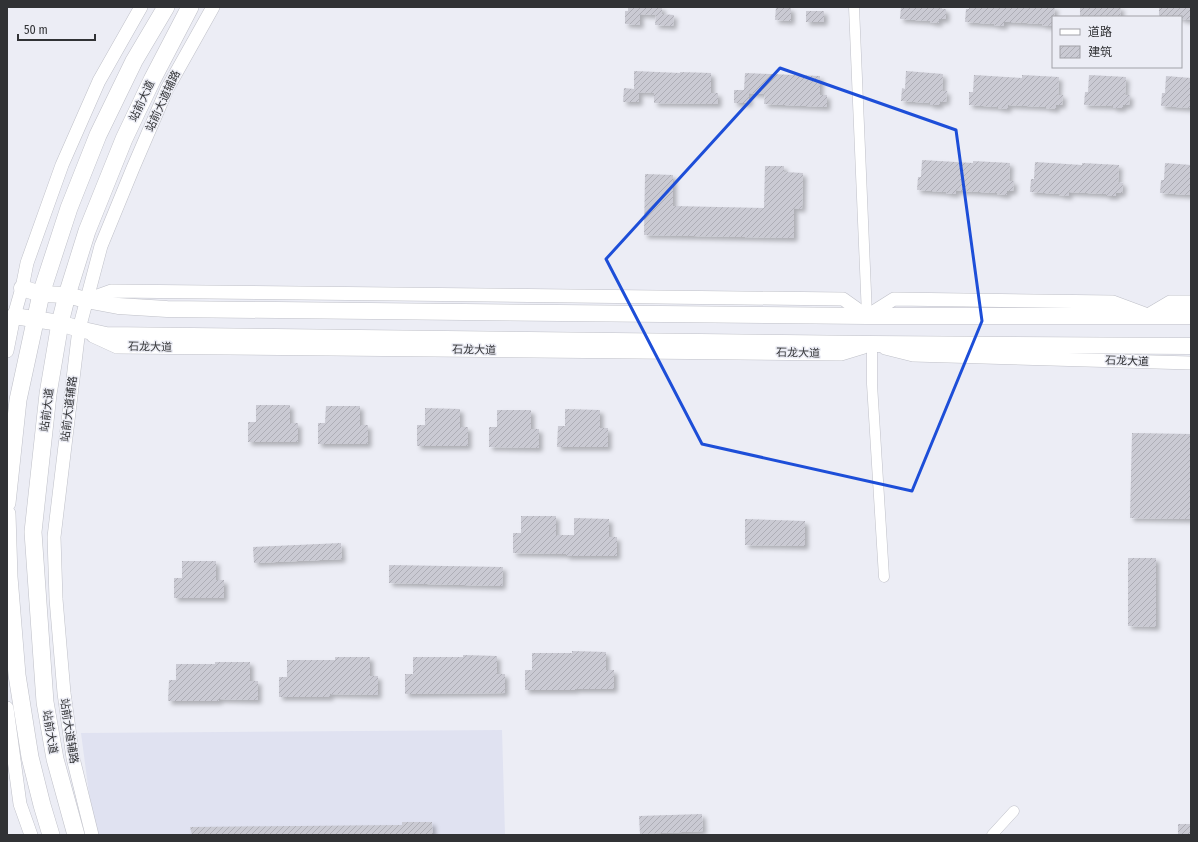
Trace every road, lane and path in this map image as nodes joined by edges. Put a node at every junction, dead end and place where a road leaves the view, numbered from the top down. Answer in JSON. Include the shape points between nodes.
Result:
{"nodes":[{"id":1,"x":141,"y":7,"type":"edge"},
{"id":2,"x":166,"y":7,"type":"edge"},
{"id":3,"x":190,"y":7,"type":"edge"},
{"id":4,"x":213,"y":7,"type":"edge"},
{"id":5,"x":854,"y":7,"type":"edge"},
{"id":6,"x":22,"y":288,"type":"junction"},
{"id":7,"x":41,"y":294,"type":"junction"},
{"id":8,"x":67,"y":295,"type":"junction"},
{"id":9,"x":86,"y":300,"type":"junction"},
{"id":10,"x":1191,"y":302,"type":"edge"},
{"id":11,"x":1148,"y":315,"type":"junction"},
{"id":12,"x":14,"y":316,"type":"junction"},
{"id":13,"x":867,"y":316,"type":"junction"},
{"id":14,"x":1191,"y":316,"type":"edge"},
{"id":15,"x":35,"y":320,"type":"junction"},
{"id":16,"x":60,"y":323,"type":"junction"},
{"id":17,"x":79,"y":329,"type":"junction"},
{"id":18,"x":872,"y":344,"type":"junction"},
{"id":19,"x":1191,"y":346,"type":"edge"},
{"id":20,"x":7,"y":351,"type":"edge"},
{"id":21,"x":1191,"y":363,"type":"edge"},
{"id":22,"x":7,"y":503,"type":"edge"},
{"id":23,"x":7,"y":514,"type":"edge"},
{"id":24,"x":884,"y":576,"type":"dead end"},
{"id":25,"x":7,"y":708,"type":"edge"},
{"id":26,"x":1014,"y":811,"type":"dead end"},
{"id":27,"x":31,"y":835,"type":"edge"},
{"id":28,"x":51,"y":835,"type":"edge"},
{"id":29,"x":76,"y":835,"type":"edge"},
{"id":30,"x":92,"y":835,"type":"edge"},
{"id":31,"x":992,"y":835,"type":"edge"}],
"edges":[{"from":1,"to":6,"type":"street","via":[[100,81],[62,165],[27,263]]},
{"from":2,"to":7,"type":"highway","via":[[134,61],[98,135],[69,208]]},
{"from":3,"to":8,"type":"highway","name":"站前大道","via":[[124,139],[87,231]]},
{"from":4,"to":9,"type":"street","name":"站前大道辅路","via":[[167,89],[101,246]]},
{"from":5,"to":13,"type":"street"},
{"from":6,"to":7,"type":"main road"},
{"from":6,"to":12,"type":"street"},
{"from":7,"to":8,"type":"main road"},
{"from":7,"to":15,"type":"highway"},
{"from":8,"to":9,"type":"main road"},
{"from":8,"to":16,"type":"highway","name":"站前大道"},
{"from":9,"to":13,"type":"main road","via":[[118,306],[167,309]]},
{"from":9,"to":17,"type":"street","name":"站前大道辅路"},
{"from":10,"to":11,"type":"street","via":[[1170,302]]},
{"from":11,"to":13,"type":"main road"},
{"from":11,"to":14,"type":"main road"},
{"from":12,"to":15,"type":"main road","name":"石龙大道"},
{"from":12,"to":20,"type":"street"},
{"from":15,"to":16,"type":"main road","name":"石龙大道"},
{"from":15,"to":22,"type":"highway","via":[[18,400]]},
{"from":16,"to":17,"type":"main road","name":"石龙大道"},
{"from":16,"to":29,"type":"highway","name":"站前大道","via":[[48,394],[33,532],[45,702],[55,759]]},
{"from":17,"to":18,"type":"main road","name":"石龙大道","via":[[106,335]]},
{"from":17,"to":30,"type":"street","name":"站前大道辅路","via":[[54,537],[56,599],[72,758]]},
{"from":18,"to":19,"type":"main road","name":"石龙大道"},
{"from":18,"to":21,"type":"street","name":"石龙大道","via":[[913,355]]},
{"from":18,"to":24,"type":"street","via":[[872,384]]},
{"from":23,"to":28,"type":"highway","via":[[17,674],[30,757]]},
{"from":25,"to":27,"type":"street","via":[[20,804]]},
{"from":26,"to":31,"type":"street"}]}
